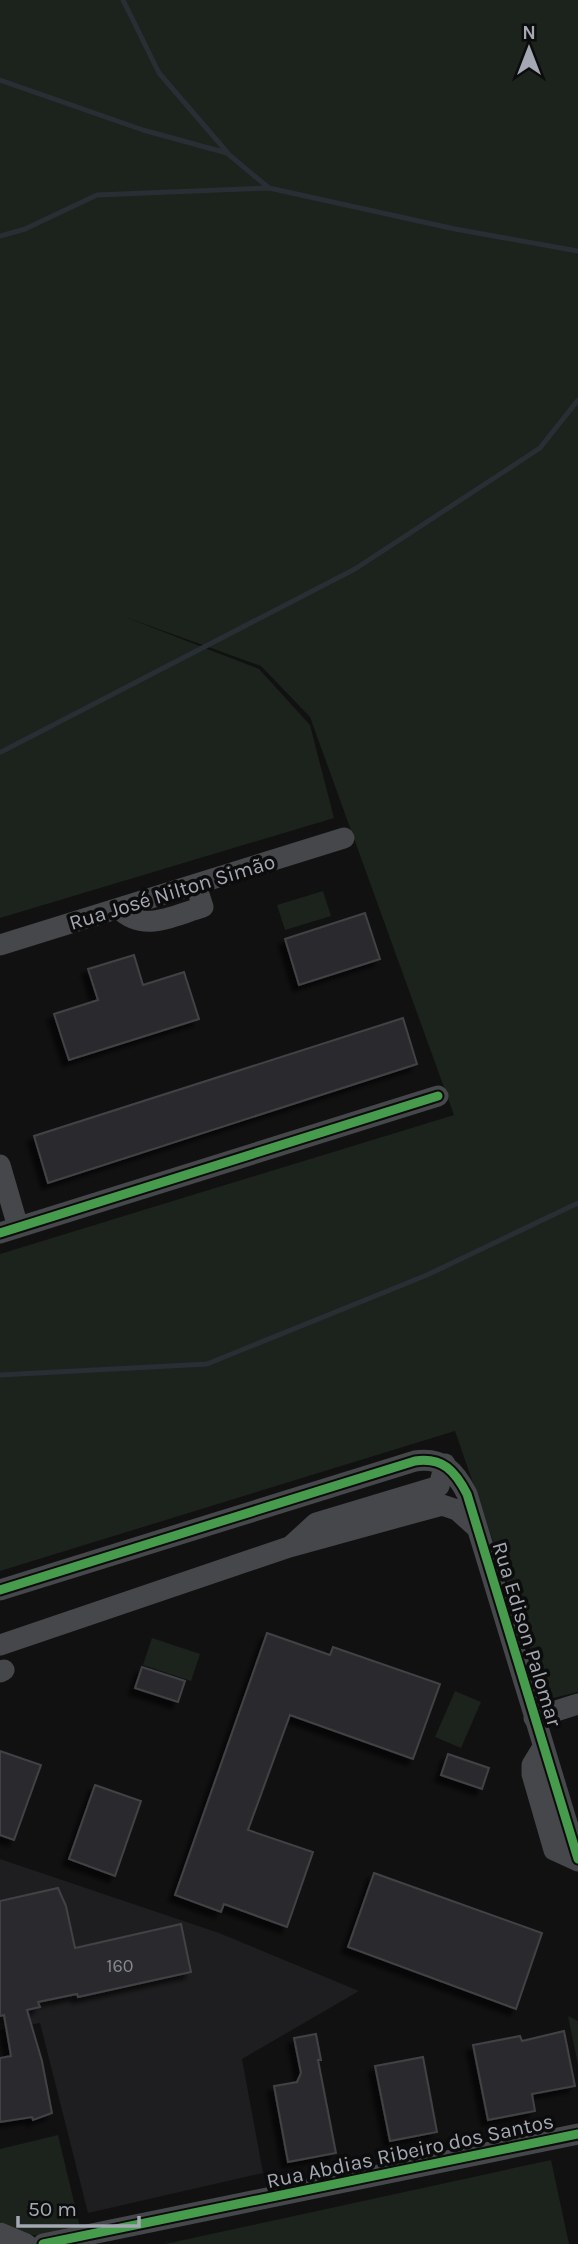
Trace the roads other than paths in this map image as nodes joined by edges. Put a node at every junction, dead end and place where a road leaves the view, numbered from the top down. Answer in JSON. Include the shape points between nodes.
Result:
{"nodes":[{"id":1,"x":344,"y":838,"type":"dead end"},
{"id":2,"x":0,"y":945,"type":"edge"},
{"id":3,"x":438,"y":1096,"type":"dead end"},
{"id":4,"x":0,"y":1165,"type":"edge"},
{"id":5,"x":9,"y":1230,"type":"edge"},
{"id":6,"x":445,"y":1464,"type":"junction"},
{"id":7,"x":477,"y":1528,"type":"junction"},
{"id":8,"x":289,"y":1548,"type":"junction"},
{"id":9,"x":0,"y":1590,"type":"edge"},
{"id":10,"x":0,"y":1645,"type":"edge"},
{"id":11,"x":578,"y":1704,"type":"edge"},
{"id":12,"x":534,"y":1718,"type":"junction"},
{"id":13,"x":578,"y":1860,"type":"edge"},
{"id":14,"x":578,"y":2134,"type":"edge"},
{"id":15,"x":0,"y":2233,"type":"edge"},
{"id":16,"x":26,"y":2244,"type":"edge"},
{"id":17,"x":43,"y":2244,"type":"edge"}],
"edges":[{"from":1,"to":2,"type":"street","name":"Rua José Nilton Simão"},
{"from":3,"to":5,"type":"street"},
{"from":4,"to":5,"type":"street"},
{"from":6,"to":7,"type":"street","name":"Rua Edison Palomar","via":[[467,1494]]},
{"from":6,"to":8,"type":"street","via":[[439,1486],[316,1524]]},
{"from":6,"to":9,"type":"street","via":[[415,1461]]},
{"from":7,"to":8,"type":"street","via":[[457,1510],[442,1505]]},
{"from":7,"to":12,"type":"street","name":"Rua Edison Palomar"},
{"from":8,"to":10,"type":"street"},
{"from":11,"to":12,"type":"street"},
{"from":12,"to":13,"type":"street","name":"Rua Edison Palomar"},
{"from":14,"to":17,"type":"street","name":"Rua Abdias Ribeiro dos Santos"},
{"from":15,"to":16,"type":"street"}]}
